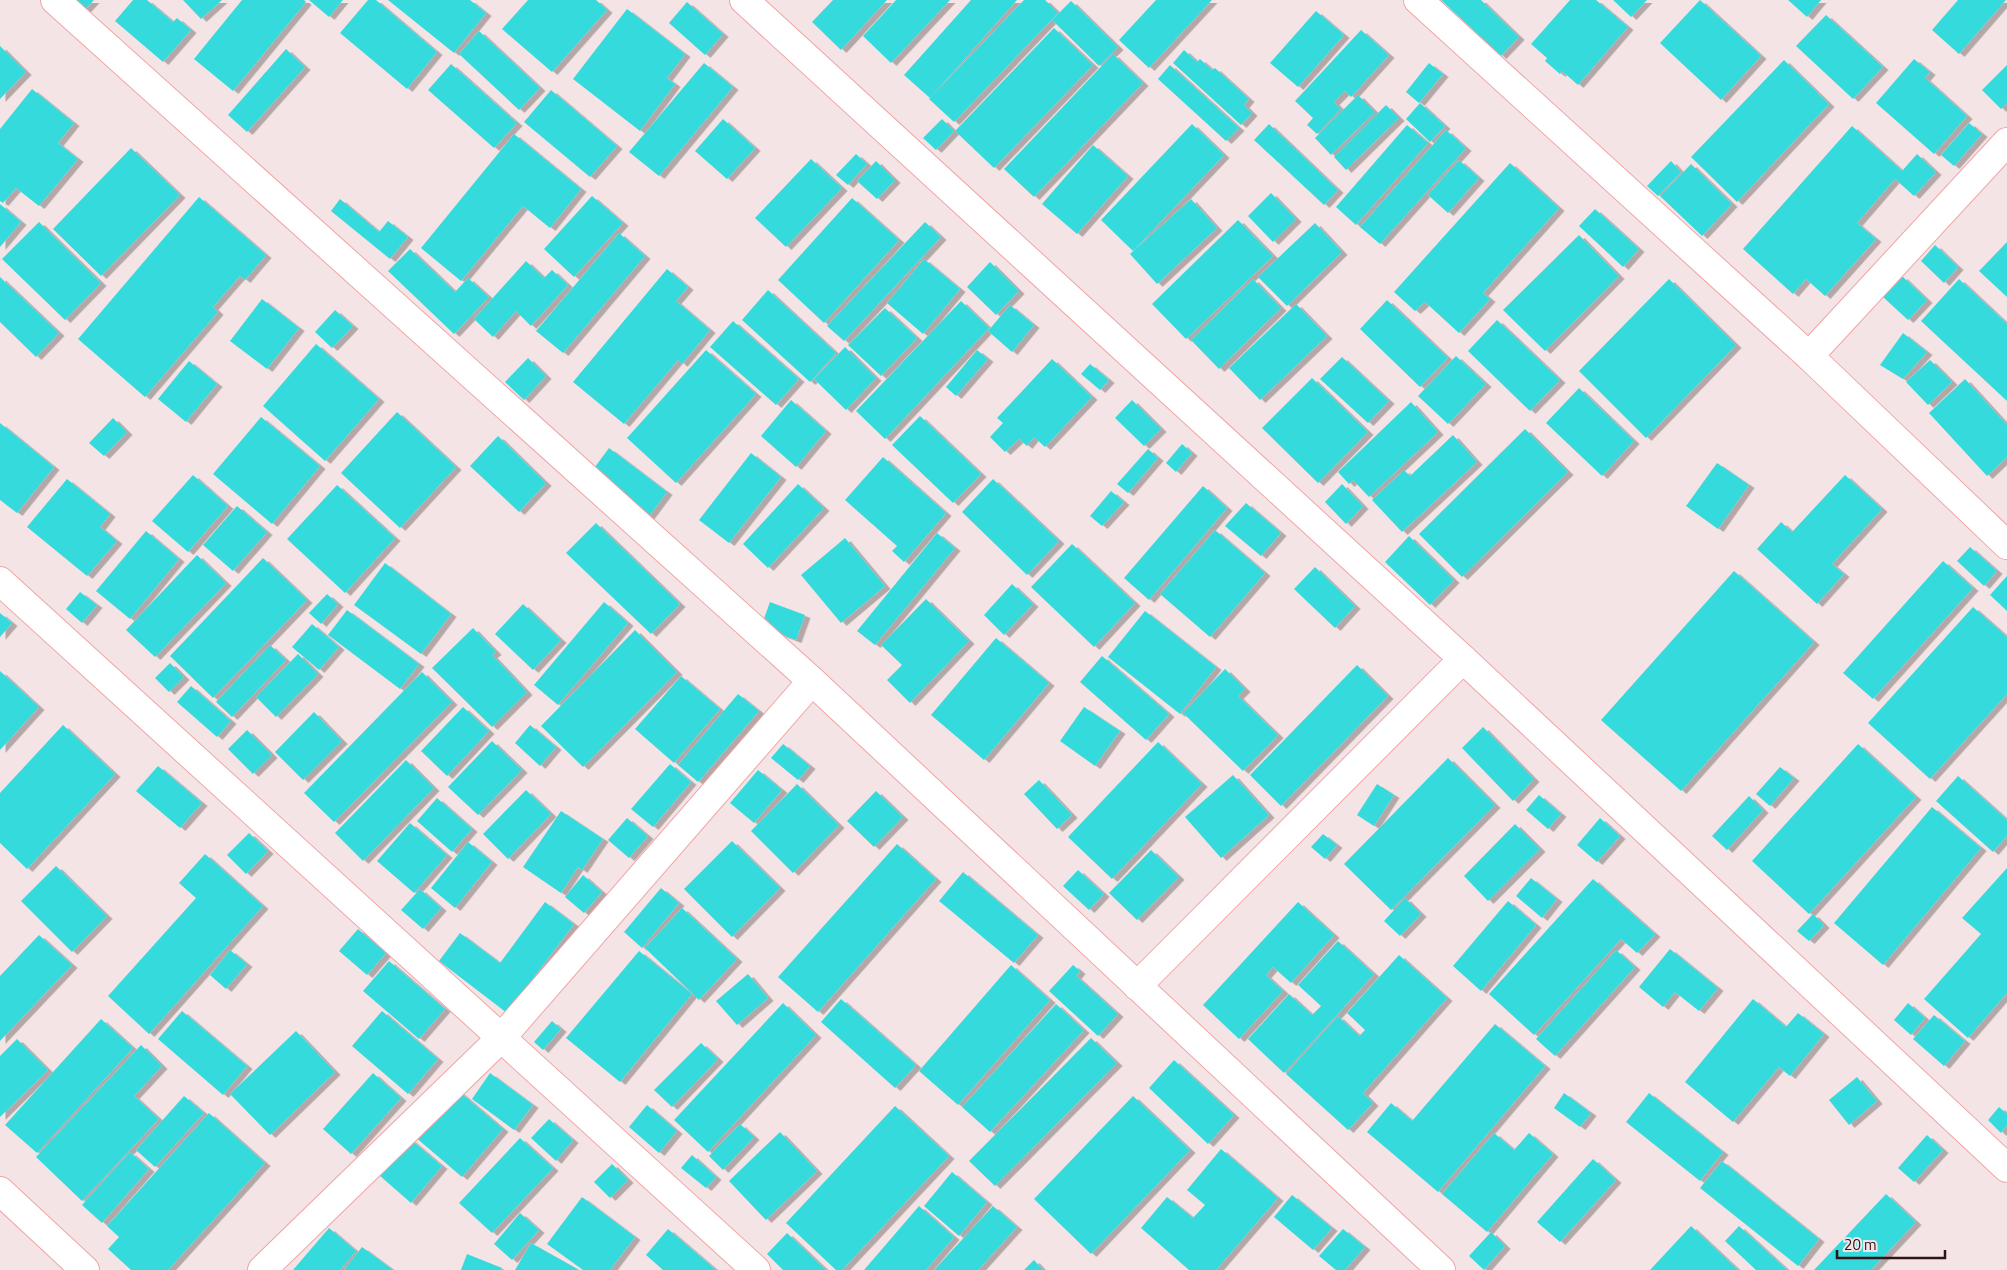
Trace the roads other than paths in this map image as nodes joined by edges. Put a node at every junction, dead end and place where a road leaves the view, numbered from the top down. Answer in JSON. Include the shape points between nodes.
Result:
{"nodes":[{"id":1,"x":55,"y":0,"type":"edge"},
{"id":2,"x":744,"y":0,"type":"edge"},
{"id":3,"x":1418,"y":0,"type":"edge"},
{"id":4,"x":2007,"y":142,"type":"edge"},
{"id":5,"x":1809,"y":356,"type":"junction"},
{"id":6,"x":2007,"y":545,"type":"edge"},
{"id":7,"x":0,"y":581,"type":"edge"},
{"id":8,"x":1463,"y":659,"type":"junction"},
{"id":9,"x":812,"y":681,"type":"junction"},
{"id":10,"x":1137,"y":986,"type":"junction"},
{"id":11,"x":502,"y":1037,"type":"junction"},
{"id":12,"x":2007,"y":1168,"type":"edge"},
{"id":13,"x":0,"y":1191,"type":"edge"},
{"id":14,"x":85,"y":1270,"type":"edge"},
{"id":15,"x":262,"y":1270,"type":"edge"},
{"id":16,"x":756,"y":1270,"type":"edge"},
{"id":17,"x":1441,"y":1270,"type":"edge"}],
"edges":[{"from":1,"to":9,"type":"street"},
{"from":2,"to":8,"type":"street"},
{"from":3,"to":5,"type":"street"},
{"from":4,"to":5,"type":"street"},
{"from":5,"to":6,"type":"street"},
{"from":7,"to":11,"type":"street"},
{"from":8,"to":10,"type":"street"},
{"from":8,"to":12,"type":"street"},
{"from":9,"to":10,"type":"street"},
{"from":9,"to":11,"type":"street"},
{"from":10,"to":17,"type":"street"},
{"from":11,"to":15,"type":"street"},
{"from":11,"to":16,"type":"street"},
{"from":13,"to":14,"type":"street"}]}
